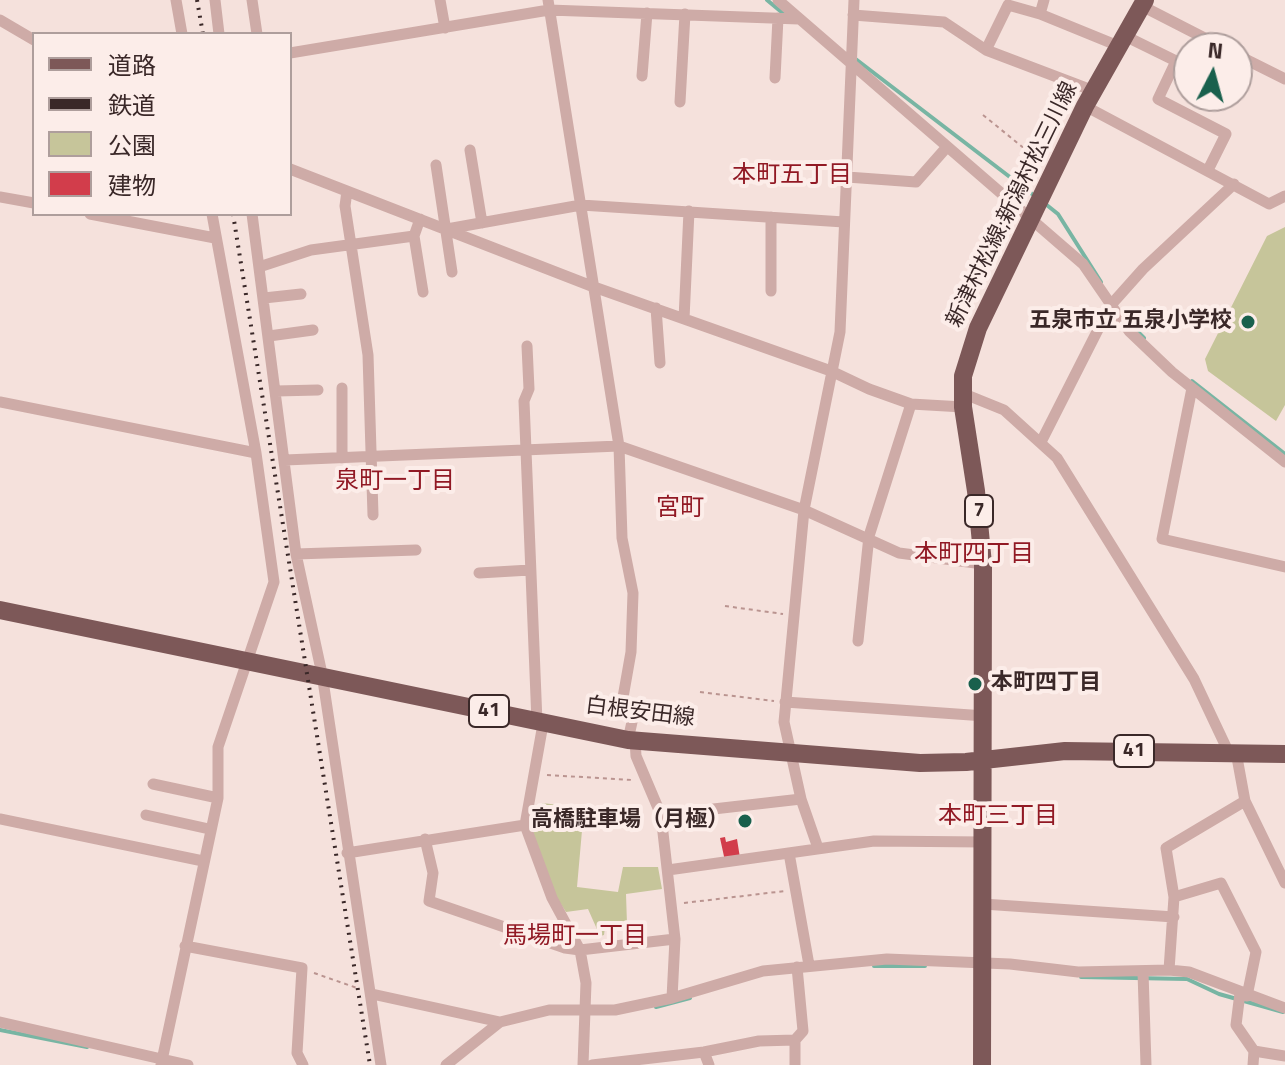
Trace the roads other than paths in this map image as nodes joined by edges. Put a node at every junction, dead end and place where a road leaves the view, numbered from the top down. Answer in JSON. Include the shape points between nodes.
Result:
{"nodes":[{"id":1,"x":176,"y":0,"type":"edge"},
{"id":2,"x":215,"y":0,"type":"edge"},
{"id":3,"x":252,"y":0,"type":"edge"},
{"id":4,"x":440,"y":0,"type":"edge"},
{"id":5,"x":778,"y":0,"type":"edge"},
{"id":6,"x":854,"y":0,"type":"edge"},
{"id":7,"x":1044,"y":0,"type":"edge"},
{"id":8,"x":1144,"y":3,"type":"edge"},
{"id":9,"x":549,"y":5,"type":"edge"},
{"id":10,"x":647,"y":13,"type":"junction"},
{"id":11,"x":685,"y":14,"type":"junction"},
{"id":12,"x":1040,"y":14,"type":"junction"},
{"id":13,"x":853,"y":15,"type":"junction"},
{"id":14,"x":778,"y":18,"type":"junction"},
{"id":15,"x":799,"y":19,"type":"junction"},
{"id":16,"x":0,"y":20,"type":"edge"},
{"id":17,"x":445,"y":28,"type":"junction"},
{"id":18,"x":182,"y":32,"type":"edge"},
{"id":19,"x":219,"y":32,"type":"edge"},
{"id":20,"x":257,"y":32,"type":"edge"},
{"id":21,"x":1196,"y":32,"type":"edge"},
{"id":22,"x":32,"y":39,"type":"edge"},
{"id":23,"x":1120,"y":40,"type":"junction"},
{"id":24,"x":986,"y":50,"type":"junction"},
{"id":25,"x":292,"y":53,"type":"edge"},
{"id":26,"x":1173,"y":60,"type":"edge"},
{"id":27,"x":1253,"y":63,"type":"edge"},
{"id":28,"x":849,"y":64,"type":"junction"},
{"id":29,"x":1173,"y":67,"type":"edge"},
{"id":30,"x":642,"y":76,"type":"dead end"},
{"id":31,"x":775,"y":78,"type":"dead end"},
{"id":32,"x":1285,"y":79,"type":"edge"},
{"id":33,"x":1089,"y":98,"type":"junction"},
{"id":34,"x":680,"y":102,"type":"dead end"},
{"id":35,"x":1173,"y":107,"type":"edge"},
{"id":36,"x":1183,"y":112,"type":"edge"},
{"id":37,"x":946,"y":148,"type":"junction"},
{"id":38,"x":470,"y":150,"type":"dead end"},
{"id":39,"x":436,"y":165,"type":"dead end"},
{"id":40,"x":292,"y":170,"type":"edge"},
{"id":41,"x":1208,"y":170,"type":"junction"},
{"id":42,"x":847,"y":177,"type":"junction"},
{"id":43,"x":1234,"y":184,"type":"junction"},
{"id":44,"x":347,"y":191,"type":"junction"},
{"id":45,"x":1285,"y":196,"type":"edge"},
{"id":46,"x":0,"y":197,"type":"edge"},
{"id":47,"x":32,"y":203,"type":"edge"},
{"id":48,"x":581,"y":205,"type":"junction"},
{"id":49,"x":689,"y":211,"type":"junction"},
{"id":50,"x":100,"y":216,"type":"edge"},
{"id":51,"x":212,"y":216,"type":"edge"},
{"id":52,"x":252,"y":216,"type":"edge"},
{"id":53,"x":771,"y":217,"type":"junction"},
{"id":54,"x":420,"y":219,"type":"junction"},
{"id":55,"x":844,"y":222,"type":"junction"},
{"id":56,"x":1031,"y":222,"type":"junction"},
{"id":57,"x":482,"y":223,"type":"junction"},
{"id":58,"x":446,"y":229,"type":"junction"},
{"id":59,"x":414,"y":236,"type":"junction"},
{"id":60,"x":215,"y":238,"type":"junction"},
{"id":61,"x":351,"y":246,"type":"junction"},
{"id":62,"x":259,"y":267,"type":"junction"},
{"id":63,"x":452,"y":272,"type":"dead end"},
{"id":64,"x":594,"y":287,"type":"junction"},
{"id":65,"x":771,"y":291,"type":"dead end"},
{"id":66,"x":423,"y":292,"type":"dead end"},
{"id":67,"x":301,"y":294,"type":"dead end"},
{"id":68,"x":264,"y":298,"type":"junction"},
{"id":69,"x":1110,"y":306,"type":"junction"},
{"id":70,"x":656,"y":308,"type":"junction"},
{"id":71,"x":684,"y":319,"type":"junction"},
{"id":72,"x":313,"y":330,"type":"dead end"},
{"id":73,"x":269,"y":336,"type":"junction"},
{"id":74,"x":527,"y":346,"type":"dead end"},
{"id":75,"x":660,"y":363,"type":"dead end"},
{"id":76,"x":831,"y":371,"type":"junction"},
{"id":77,"x":342,"y":388,"type":"dead end"},
{"id":78,"x":1192,"y":388,"type":"junction"},
{"id":79,"x":318,"y":390,"type":"dead end"},
{"id":80,"x":276,"y":391,"type":"junction"},
{"id":81,"x":962,"y":400,"type":"junction"},
{"id":82,"x":0,"y":402,"type":"edge"},
{"id":83,"x":911,"y":404,"type":"junction"},
{"id":84,"x":1041,"y":442,"type":"junction"},
{"id":85,"x":619,"y":446,"type":"junction"},
{"id":86,"x":527,"y":450,"type":"junction"},
{"id":87,"x":256,"y":453,"type":"junction"},
{"id":88,"x":371,"y":457,"type":"junction"},
{"id":89,"x":342,"y":458,"type":"junction"},
{"id":90,"x":285,"y":460,"type":"junction"},
{"id":91,"x":1285,"y":462,"type":"edge"},
{"id":92,"x":804,"y":510,"type":"junction"},
{"id":93,"x":373,"y":515,"type":"dead end"},
{"id":94,"x":869,"y":536,"type":"junction"},
{"id":95,"x":416,"y":550,"type":"dead end"},
{"id":96,"x":296,"y":554,"type":"junction"},
{"id":97,"x":983,"y":564,"type":"junction"},
{"id":98,"x":1285,"y":567,"type":"edge"},
{"id":99,"x":530,"y":570,"type":"junction"},
{"id":100,"x":479,"y":573,"type":"dead end"},
{"id":101,"x":0,"y":610,"type":"edge"},
{"id":102,"x":858,"y":641,"type":"dead end"},
{"id":103,"x":247,"y":660,"type":"junction"},
{"id":104,"x":322,"y":674,"type":"junction"},
{"id":105,"x":785,"y":702,"type":"junction"},
{"id":106,"x":985,"y":716,"type":"junction"},
{"id":107,"x":540,"y":723,"type":"junction"},
{"id":108,"x":632,"y":740,"type":"junction"},
{"id":109,"x":789,"y":752,"type":"junction"},
{"id":110,"x":1232,"y":752,"type":"junction"},
{"id":111,"x":1285,"y":754,"type":"edge"},
{"id":112,"x":984,"y":760,"type":"junction"},
{"id":113,"x":153,"y":784,"type":"dead end"},
{"id":114,"x":218,"y":798,"type":"junction"},
{"id":115,"x":801,"y":799,"type":"junction"},
{"id":116,"x":1245,"y":801,"type":"junction"},
{"id":117,"x":146,"y":815,"type":"dead end"},
{"id":118,"x":661,"y":815,"type":"junction"},
{"id":119,"x":0,"y":819,"type":"edge"},
{"id":120,"x":525,"y":825,"type":"junction"},
{"id":121,"x":209,"y":829,"type":"junction"},
{"id":122,"x":425,"y":839,"type":"junction"},
{"id":123,"x":984,"y":842,"type":"junction"},
{"id":124,"x":818,"y":848,"type":"junction"},
{"id":125,"x":347,"y":853,"type":"junction"},
{"id":126,"x":789,"y":853,"type":"junction"},
{"id":127,"x":203,"y":861,"type":"junction"},
{"id":128,"x":668,"y":870,"type":"junction"},
{"id":129,"x":1285,"y":883,"type":"edge"},
{"id":130,"x":1174,"y":897,"type":"junction"},
{"id":131,"x":983,"y":904,"type":"junction"},
{"id":132,"x":1174,"y":917,"type":"junction"},
{"id":133,"x":675,"y":939,"type":"junction"},
{"id":134,"x":185,"y":946,"type":"junction"},
{"id":135,"x":580,"y":950,"type":"junction"},
{"id":136,"x":982,"y":965,"type":"junction"},
{"id":137,"x":803,"y":966,"type":"junction"},
{"id":138,"x":1169,"y":970,"type":"junction"},
{"id":139,"x":1143,"y":972,"type":"junction"},
{"id":140,"x":372,"y":994,"type":"junction"},
{"id":141,"x":1244,"y":994,"type":"junction"},
{"id":142,"x":672,"y":998,"type":"junction"},
{"id":143,"x":582,"y":1007,"type":"junction"},
{"id":144,"x":1285,"y":1008,"type":"edge"},
{"id":145,"x":0,"y":1022,"type":"edge"},
{"id":146,"x":500,"y":1022,"type":"junction"},
{"id":147,"x":795,"y":1040,"type":"junction"},
{"id":148,"x":1254,"y":1051,"type":"junction"},
{"id":149,"x":704,"y":1052,"type":"junction"},
{"id":150,"x":1285,"y":1056,"type":"edge"},
{"id":151,"x":162,"y":1061,"type":"edge"},
{"id":152,"x":188,"y":1065,"type":"edge"},
{"id":153,"x":303,"y":1065,"type":"edge"},
{"id":154,"x":381,"y":1065,"type":"edge"},
{"id":155,"x":446,"y":1065,"type":"edge"},
{"id":156,"x":583,"y":1065,"type":"edge"},
{"id":157,"x":592,"y":1065,"type":"edge"},
{"id":158,"x":709,"y":1065,"type":"edge"},
{"id":159,"x":795,"y":1065,"type":"edge"},
{"id":160,"x":982,"y":1065,"type":"edge"},
{"id":161,"x":1146,"y":1065,"type":"edge"},
{"id":162,"x":1253,"y":1065,"type":"edge"}],
"edges":[{"from":1,"to":18,"type":"street"},
{"from":2,"to":19,"type":"street"},
{"from":3,"to":20,"type":"street"},
{"from":4,"to":17,"type":"street"},
{"from":5,"to":15,"type":"street"},
{"from":6,"to":13,"type":"street"},
{"from":7,"to":12,"type":"street"},
{"from":8,"to":21,"type":"street"},
{"from":8,"to":23,"type":"main road","name":"新津村松線;新潟村松三川線","number":"7"},
{"from":9,"to":10,"type":"street"},
{"from":9,"to":17,"type":"street"},
{"from":9,"to":48,"type":"street"},
{"from":10,"to":11,"type":"street"},
{"from":10,"to":30,"type":"street"},
{"from":11,"to":14,"type":"street"},
{"from":11,"to":34,"type":"street"},
{"from":12,"to":23,"type":"street"},
{"from":12,"to":24,"type":"street","via":[[1008,5]]},
{"from":13,"to":24,"type":"street","via":[[944,22]]},
{"from":13,"to":28,"type":"street"},
{"from":14,"to":15,"type":"street"},
{"from":14,"to":31,"type":"street"},
{"from":15,"to":28,"type":"street"},
{"from":16,"to":22,"type":"street"},
{"from":17,"to":25,"type":"street"},
{"from":23,"to":26,"type":"street"},
{"from":23,"to":33,"type":"main road","name":"新津村松線;新潟村松三川線","number":"7"},
{"from":24,"to":33,"type":"street"},
{"from":27,"to":32,"type":"street"},
{"from":28,"to":37,"type":"street"},
{"from":28,"to":42,"type":"street"},
{"from":29,"to":35,"type":"street","via":[[1158,99]]},
{"from":33,"to":41,"type":"street"},
{"from":33,"to":56,"type":"main road","name":"新津村松線;新潟村松三川線","number":"7"},
{"from":36,"to":41,"type":"street","via":[[1226,134]]},
{"from":37,"to":42,"type":"street","via":[[916,182]]},
{"from":37,"to":56,"type":"street"},
{"from":38,"to":57,"type":"street"},
{"from":39,"to":58,"type":"street"},
{"from":40,"to":44,"type":"street"},
{"from":41,"to":43,"type":"street"},
{"from":42,"to":55,"type":"street"},
{"from":43,"to":45,"type":"street","via":[[1269,204]]},
{"from":43,"to":69,"type":"street"},
{"from":44,"to":54,"type":"street"},
{"from":44,"to":61,"type":"street"},
{"from":46,"to":47,"type":"street"},
{"from":48,"to":49,"type":"street"},
{"from":48,"to":57,"type":"street"},
{"from":48,"to":64,"type":"street"},
{"from":49,"to":53,"type":"street"},
{"from":49,"to":71,"type":"street"},
{"from":50,"to":60,"type":"street"},
{"from":51,"to":60,"type":"street"},
{"from":52,"to":62,"type":"street"},
{"from":53,"to":55,"type":"street"},
{"from":53,"to":65,"type":"street"},
{"from":54,"to":58,"type":"street"},
{"from":54,"to":59,"type":"street"},
{"from":55,"to":76,"type":"street","via":[[840,332]]},
{"from":56,"to":69,"type":"street","via":[[1083,264]]},
{"from":56,"to":81,"type":"main road","name":"新津村松線;新潟村松三川線","number":"7","via":[[978,328]]},
{"from":57,"to":58,"type":"street"},
{"from":58,"to":63,"type":"street"},
{"from":58,"to":64,"type":"street"},
{"from":59,"to":61,"type":"street"},
{"from":59,"to":66,"type":"street"},
{"from":60,"to":87,"type":"street"},
{"from":61,"to":62,"type":"street","via":[[311,250]]},
{"from":61,"to":88,"type":"street","via":[[368,355]]},
{"from":62,"to":68,"type":"street"},
{"from":64,"to":70,"type":"street"},
{"from":64,"to":85,"type":"street"},
{"from":67,"to":68,"type":"street"},
{"from":68,"to":73,"type":"street"},
{"from":69,"to":78,"type":"street","via":[[1129,331]]},
{"from":69,"to":84,"type":"street"},
{"from":70,"to":71,"type":"street"},
{"from":70,"to":75,"type":"street"},
{"from":71,"to":76,"type":"street"},
{"from":72,"to":73,"type":"street"},
{"from":73,"to":80,"type":"street"},
{"from":74,"to":86,"type":"street"},
{"from":76,"to":83,"type":"street"},
{"from":76,"to":92,"type":"street"},
{"from":77,"to":89,"type":"street"},
{"from":78,"to":91,"type":"street"},
{"from":78,"to":98,"type":"street","via":[[1162,539]]},
{"from":79,"to":80,"type":"street"},
{"from":80,"to":90,"type":"street"},
{"from":81,"to":83,"type":"street"},
{"from":81,"to":84,"type":"street","via":[[1004,410]]},
{"from":81,"to":97,"type":"main road","name":"新津村松線;新潟村松三川線","number":"7"},
{"from":82,"to":87,"type":"street"},
{"from":83,"to":94,"type":"street"},
{"from":84,"to":110,"type":"street","via":[[1057,458],[1194,679]]},
{"from":85,"to":86,"type":"street"},
{"from":85,"to":92,"type":"street"},
{"from":85,"to":108,"type":"street","via":[[622,538],[633,593],[622,703],[634,713]]},
{"from":86,"to":88,"type":"street"},
{"from":86,"to":99,"type":"street"},
{"from":87,"to":103,"type":"street","via":[[274,582]]},
{"from":88,"to":89,"type":"street"},
{"from":88,"to":93,"type":"street"},
{"from":89,"to":90,"type":"street"},
{"from":90,"to":96,"type":"street"},
{"from":92,"to":94,"type":"street"},
{"from":92,"to":105,"type":"street"},
{"from":94,"to":97,"type":"street","via":[[899,553]]},
{"from":94,"to":102,"type":"street"},
{"from":95,"to":96,"type":"street"},
{"from":96,"to":104,"type":"street"},
{"from":97,"to":106,"type":"main road","name":"新津村松線;新潟村松三川線","number":"7"},
{"from":99,"to":100,"type":"street"},
{"from":99,"to":107,"type":"street"},
{"from":101,"to":103,"type":"main road","name":"白根安田線","number":"41"},
{"from":103,"to":104,"type":"main road","name":"白根安田線","number":"41"},
{"from":103,"to":114,"type":"street","via":[[218,747]]},
{"from":104,"to":107,"type":"main road","name":"白根安田線","number":"41"},
{"from":104,"to":125,"type":"street"},
{"from":105,"to":106,"type":"street"},
{"from":105,"to":109,"type":"street"},
{"from":106,"to":112,"type":"main road","name":"新津村松線;新潟村松三川線","number":"7"},
{"from":107,"to":108,"type":"main road","name":"白根安田線","number":"41"},
{"from":107,"to":120,"type":"street"},
{"from":108,"to":109,"type":"main road","name":"白根安田線","number":"41"},
{"from":108,"to":118,"type":"street"},
{"from":109,"to":112,"type":"main road","name":"白根安田線","number":"41","via":[[920,763]]},
{"from":109,"to":115,"type":"street"},
{"from":110,"to":111,"type":"main road","name":"白根安田線","number":"41"},
{"from":110,"to":112,"type":"main road","name":"白根安田線","number":"41","via":[[1065,751]]},
{"from":110,"to":116,"type":"street"},
{"from":112,"to":123,"type":"main road","name":"新津村松線;新潟村松三川線","number":"7"},
{"from":113,"to":114,"type":"street"},
{"from":114,"to":121,"type":"street"},
{"from":115,"to":118,"type":"street"},
{"from":115,"to":124,"type":"street"},
{"from":116,"to":129,"type":"street"},
{"from":116,"to":130,"type":"street","via":[[1166,848]]},
{"from":117,"to":121,"type":"street"},
{"from":118,"to":128,"type":"street"},
{"from":119,"to":127,"type":"street"},
{"from":120,"to":122,"type":"street"},
{"from":120,"to":135,"type":"street","via":[[552,898]]},
{"from":121,"to":127,"type":"street"},
{"from":122,"to":125,"type":"street"},
{"from":122,"to":135,"type":"street","via":[[433,873],[429,901]]},
{"from":123,"to":124,"type":"street","via":[[874,841]]},
{"from":123,"to":131,"type":"main road","name":"新津村松線;新潟村松三川線","number":"7"},
{"from":124,"to":126,"type":"street"},
{"from":125,"to":140,"type":"street"},
{"from":126,"to":128,"type":"street"},
{"from":126,"to":137,"type":"street"},
{"from":127,"to":134,"type":"street"},
{"from":128,"to":133,"type":"street"},
{"from":130,"to":132,"type":"street"},
{"from":130,"to":141,"type":"street","via":[[1221,883],[1256,952]]},
{"from":131,"to":132,"type":"street"},
{"from":131,"to":136,"type":"main road","name":"新津村松線;新潟村松三川線","number":"7"},
{"from":132,"to":138,"type":"street"},
{"from":133,"to":135,"type":"street"},
{"from":133,"to":142,"type":"street"},
{"from":134,"to":151,"type":"street"},
{"from":134,"to":153,"type":"street","via":[[302,968],[297,1053]]},
{"from":135,"to":143,"type":"street","via":[[586,983]]},
{"from":136,"to":137,"type":"street","via":[[887,959]]},
{"from":136,"to":139,"type":"street"},
{"from":136,"to":160,"type":"main road","name":"新津村松線;新潟村松三川線","number":"7"},
{"from":137,"to":142,"type":"street","via":[[763,971]]},
{"from":137,"to":147,"type":"street","via":[[803,1031]]},
{"from":138,"to":139,"type":"street"},
{"from":138,"to":141,"type":"street","via":[[1189,972]]},
{"from":139,"to":161,"type":"street"},
{"from":140,"to":146,"type":"street"},
{"from":140,"to":154,"type":"street"},
{"from":141,"to":144,"type":"street"},
{"from":141,"to":148,"type":"street","via":[[1236,1025]]},
{"from":142,"to":143,"type":"street","via":[[615,1010]]},
{"from":143,"to":146,"type":"street"},
{"from":143,"to":156,"type":"street"},
{"from":145,"to":151,"type":"street"},
{"from":146,"to":155,"type":"street"},
{"from":147,"to":149,"type":"street"},
{"from":147,"to":159,"type":"street"},
{"from":148,"to":150,"type":"street"},
{"from":148,"to":162,"type":"street"},
{"from":149,"to":157,"type":"street"},
{"from":149,"to":158,"type":"street"},
{"from":151,"to":152,"type":"street"}]}
